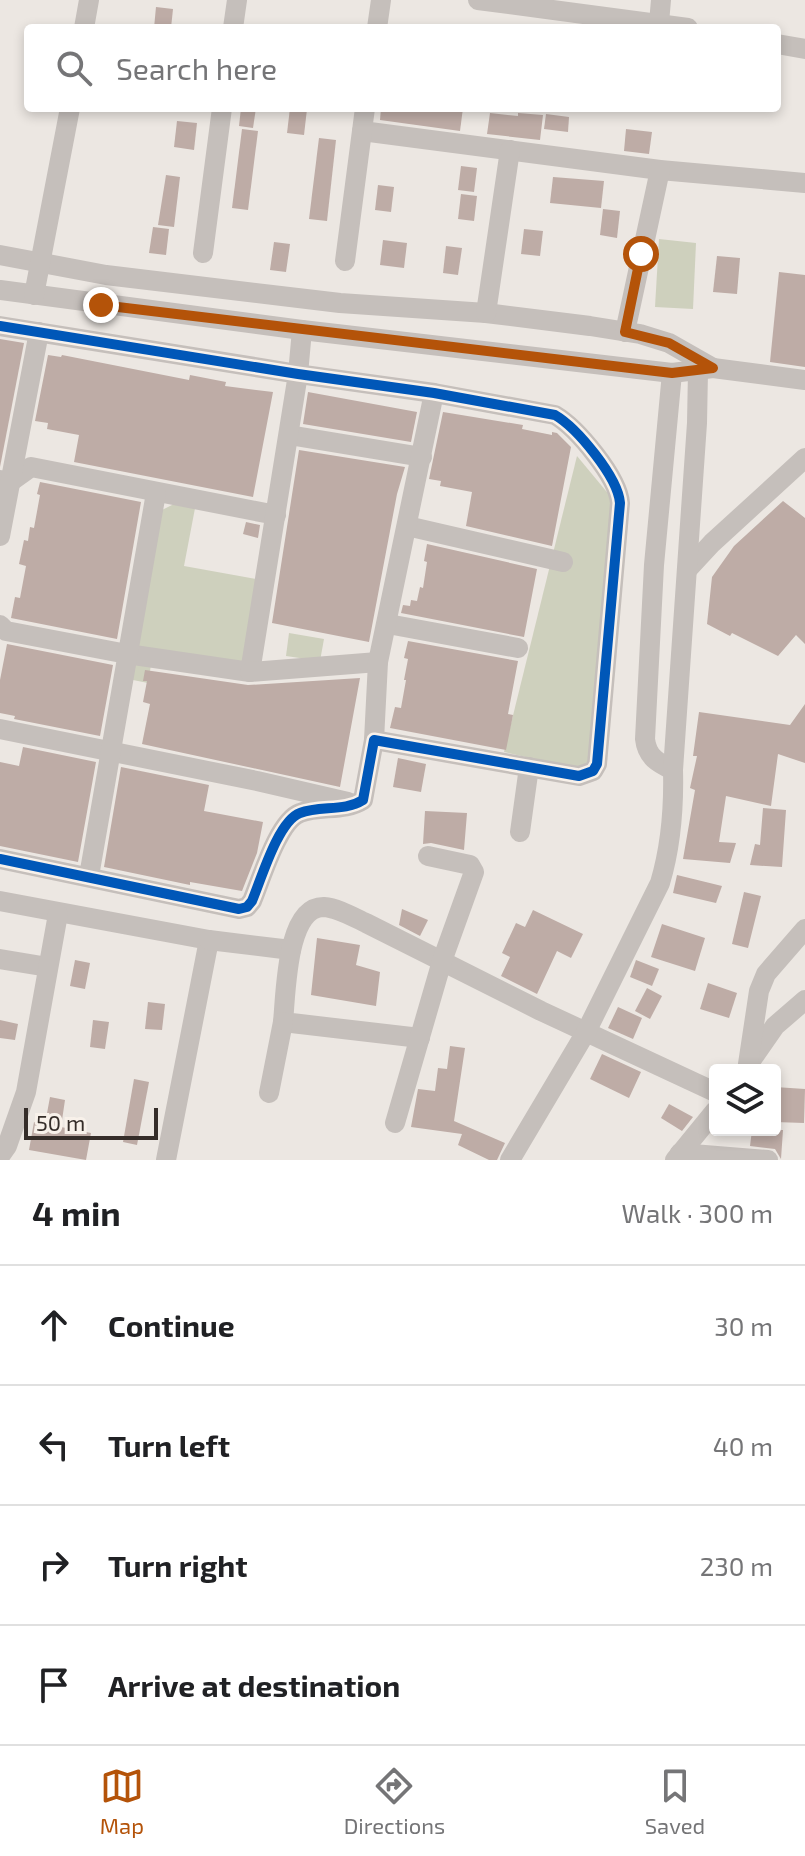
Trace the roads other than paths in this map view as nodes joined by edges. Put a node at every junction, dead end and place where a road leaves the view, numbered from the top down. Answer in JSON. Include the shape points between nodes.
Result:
{"nodes":[{"id":1,"x":89,"y":0,"type":"edge"},
{"id":2,"x":237,"y":0,"type":"edge"},
{"id":3,"x":381,"y":0,"type":"edge"},
{"id":4,"x":478,"y":0,"type":"edge"},
{"id":5,"x":661,"y":0,"type":"edge"},
{"id":6,"x":659,"y":23,"type":"junction"},
{"id":7,"x":85,"y":24,"type":"edge"},
{"id":8,"x":234,"y":24,"type":"edge"},
{"id":9,"x":378,"y":24,"type":"edge"},
{"id":10,"x":665,"y":24,"type":"edge"},
{"id":11,"x":781,"y":45,"type":"edge"},
{"id":12,"x":805,"y":49,"type":"edge"},
{"id":13,"x":69,"y":112,"type":"edge"},
{"id":14,"x":221,"y":112,"type":"edge"},
{"id":15,"x":364,"y":112,"type":"edge"},
{"id":16,"x":362,"y":131,"type":"junction"},
{"id":17,"x":510,"y":150,"type":"junction"},
{"id":18,"x":660,"y":170,"type":"junction"},
{"id":19,"x":805,"y":183,"type":"edge"},
{"id":20,"x":203,"y":253,"type":"dead end"},
{"id":21,"x":0,"y":255,"type":"edge"},
{"id":22,"x":345,"y":261,"type":"dead end"},
{"id":23,"x":40,"y":263,"type":"junction"},
{"id":24,"x":0,"y":290,"type":"edge"},
{"id":25,"x":34,"y":295,"type":"junction"},
{"id":26,"x":486,"y":313,"type":"junction"},
{"id":27,"x":0,"y":326,"type":"edge"},
{"id":28,"x":302,"y":330,"type":"junction"},
{"id":29,"x":39,"y":332,"type":"junction"},
{"id":30,"x":625,"y":332,"type":"junction"},
{"id":31,"x":706,"y":369,"type":"junction"},
{"id":32,"x":672,"y":373,"type":"junction"},
{"id":33,"x":298,"y":374,"type":"junction"},
{"id":34,"x":805,"y":380,"type":"edge"},
{"id":35,"x":434,"y":393,"type":"junction"},
{"id":36,"x":10,"y":429,"type":"edge"},
{"id":37,"x":289,"y":435,"type":"junction"},
{"id":38,"x":422,"y":457,"type":"junction"},
{"id":39,"x":805,"y":458,"type":"edge"},
{"id":40,"x":5,"y":481,"type":"edge"},
{"id":41,"x":156,"y":493,"type":"junction"},
{"id":42,"x":276,"y":515,"type":"junction"},
{"id":43,"x":407,"y":526,"type":"junction"},
{"id":44,"x":0,"y":536,"type":"edge"},
{"id":45,"x":563,"y":562,"type":"dead end"},
{"id":46,"x":687,"y":577,"type":"junction"},
{"id":47,"x":654,"y":581,"type":"junction"},
{"id":48,"x":388,"y":624,"type":"junction"},
{"id":49,"x":0,"y":625,"type":"edge"},
{"id":50,"x":518,"y":648,"type":"dead end"},
{"id":51,"x":127,"y":654,"type":"junction"},
{"id":52,"x":378,"y":662,"type":"junction"},
{"id":53,"x":250,"y":672,"type":"junction"},
{"id":54,"x":0,"y":729,"type":"edge"},
{"id":55,"x":374,"y":740,"type":"junction"},
{"id":56,"x":111,"y":751,"type":"junction"},
{"id":57,"x":529,"y":767,"type":"junction"},
{"id":58,"x":673,"y":770,"type":"junction"},
{"id":59,"x":357,"y":804,"type":"junction"},
{"id":60,"x":520,"y":832,"type":"dead end"},
{"id":61,"x":428,"y":856,"type":"dead end"},
{"id":62,"x":0,"y":859,"type":"edge"},
{"id":63,"x":89,"y":876,"type":"junction"},
{"id":64,"x":0,"y":901,"type":"edge"},
{"id":65,"x":58,"y":914,"type":"junction"},
{"id":66,"x":805,"y":929,"type":"edge"},
{"id":67,"x":209,"y":940,"type":"junction"},
{"id":68,"x":291,"y":950,"type":"junction"},
{"id":69,"x":0,"y":959,"type":"edge"},
{"id":70,"x":442,"y":961,"type":"junction"},
{"id":71,"x":48,"y":967,"type":"junction"},
{"id":72,"x":805,"y":1000,"type":"edge"},
{"id":73,"x":283,"y":1022,"type":"junction"},
{"id":74,"x":586,"y":1032,"type":"junction"},
{"id":75,"x":420,"y":1038,"type":"junction"},
{"id":76,"x":747,"y":1064,"type":"edge"},
{"id":77,"x":748,"y":1064,"type":"edge"},
{"id":78,"x":709,"y":1089,"type":"edge"},
{"id":79,"x":269,"y":1093,"type":"dead end"},
{"id":80,"x":10,"y":1112,"type":"edge"},
{"id":81,"x":709,"y":1118,"type":"edge"},
{"id":82,"x":395,"y":1123,"type":"dead end"},
{"id":83,"x":0,"y":1156,"type":"edge"},
{"id":84,"x":678,"y":1156,"type":"edge"},
{"id":85,"x":166,"y":1160,"type":"edge"},
{"id":86,"x":510,"y":1160,"type":"edge"},
{"id":87,"x":768,"y":1160,"type":"edge"}],
"edges":[{"from":1,"to":7,"type":"street"},
{"from":2,"to":8,"type":"street"},
{"from":3,"to":9,"type":"street"},
{"from":4,"to":6,"type":"street"},
{"from":5,"to":6,"type":"street"},
{"from":6,"to":10,"type":"street"},
{"from":11,"to":12,"type":"street"},
{"from":13,"to":23,"type":"street"},
{"from":14,"to":20,"type":"street"},
{"from":15,"to":16,"type":"street"},
{"from":16,"to":17,"type":"street"},
{"from":16,"to":22,"type":"street"},
{"from":17,"to":18,"type":"street"},
{"from":17,"to":26,"type":"street"},
{"from":18,"to":19,"type":"street"},
{"from":18,"to":30,"type":"street"},
{"from":21,"to":23,"type":"street"},
{"from":23,"to":25,"type":"street"},
{"from":23,"to":26,"type":"street","via":[[340,303]]},
{"from":24,"to":25,"type":"street"},
{"from":25,"to":28,"type":"street"},
{"from":26,"to":30,"type":"street"},
{"from":27,"to":29,"type":"street"},
{"from":28,"to":32,"type":"street"},
{"from":28,"to":33,"type":"street"},
{"from":29,"to":33,"type":"street"},
{"from":29,"to":36,"type":"street"},
{"from":30,"to":31,"type":"street","via":[[669,343]]},
{"from":31,"to":32,"type":"street"},
{"from":31,"to":34,"type":"street"},
{"from":31,"to":46,"type":"street","via":[[697,423]]},
{"from":32,"to":47,"type":"street"},
{"from":33,"to":35,"type":"street"},
{"from":33,"to":37,"type":"street"},
{"from":35,"to":38,"type":"street"},
{"from":35,"to":57,"type":"street","via":[[555,415],[567,422],[619,493],[597,764],[579,776]]},
{"from":36,"to":40,"type":"street"},
{"from":37,"to":38,"type":"street"},
{"from":37,"to":42,"type":"street"},
{"from":38,"to":43,"type":"street"},
{"from":39,"to":46,"type":"street","via":[[723,532]]},
{"from":40,"to":41,"type":"street","via":[[31,467]]},
{"from":40,"to":44,"type":"street"},
{"from":41,"to":42,"type":"street"},
{"from":41,"to":51,"type":"street"},
{"from":42,"to":53,"type":"street"},
{"from":43,"to":45,"type":"street"},
{"from":43,"to":48,"type":"street"},
{"from":46,"to":47,"type":"street"},
{"from":46,"to":58,"type":"street"},
{"from":47,"to":58,"type":"street","via":[[646,749]]},
{"from":48,"to":50,"type":"street"},
{"from":48,"to":52,"type":"street"},
{"from":49,"to":51,"type":"street","via":[[6,631]]},
{"from":51,"to":53,"type":"street"},
{"from":51,"to":56,"type":"street"},
{"from":52,"to":53,"type":"street"},
{"from":52,"to":55,"type":"street"},
{"from":54,"to":56,"type":"street"},
{"from":55,"to":57,"type":"street"},
{"from":55,"to":59,"type":"street","via":[[366,791]]},
{"from":56,"to":59,"type":"street"},
{"from":56,"to":63,"type":"street"},
{"from":57,"to":60,"type":"street"},
{"from":58,"to":74,"type":"street","via":[[672,827],[660,883]]},
{"from":59,"to":63,"type":"street","via":[[300,813],[287,823],[247,907]]},
{"from":61,"to":70,"type":"street","via":[[474,869]]},
{"from":62,"to":63,"type":"street"},
{"from":64,"to":65,"type":"street"},
{"from":65,"to":67,"type":"street"},
{"from":65,"to":71,"type":"street"},
{"from":66,"to":76,"type":"street","via":[[766,974]]},
{"from":67,"to":68,"type":"street"},
{"from":67,"to":85,"type":"street"},
{"from":68,"to":70,"type":"street","via":[[298,924],[306,913],[322,907]]},
{"from":68,"to":73,"type":"street"},
{"from":69,"to":71,"type":"street"},
{"from":70,"to":74,"type":"street"},
{"from":70,"to":75,"type":"street"},
{"from":71,"to":80,"type":"street","via":[[33,1063]]},
{"from":72,"to":77,"type":"street","via":[[775,1026]]},
{"from":73,"to":75,"type":"street"},
{"from":73,"to":79,"type":"street"},
{"from":74,"to":78,"type":"street"},
{"from":74,"to":86,"type":"street"},
{"from":75,"to":82,"type":"street"},
{"from":80,"to":83,"type":"street"},
{"from":81,"to":84,"type":"street"},
{"from":84,"to":87,"type":"street"}]}
